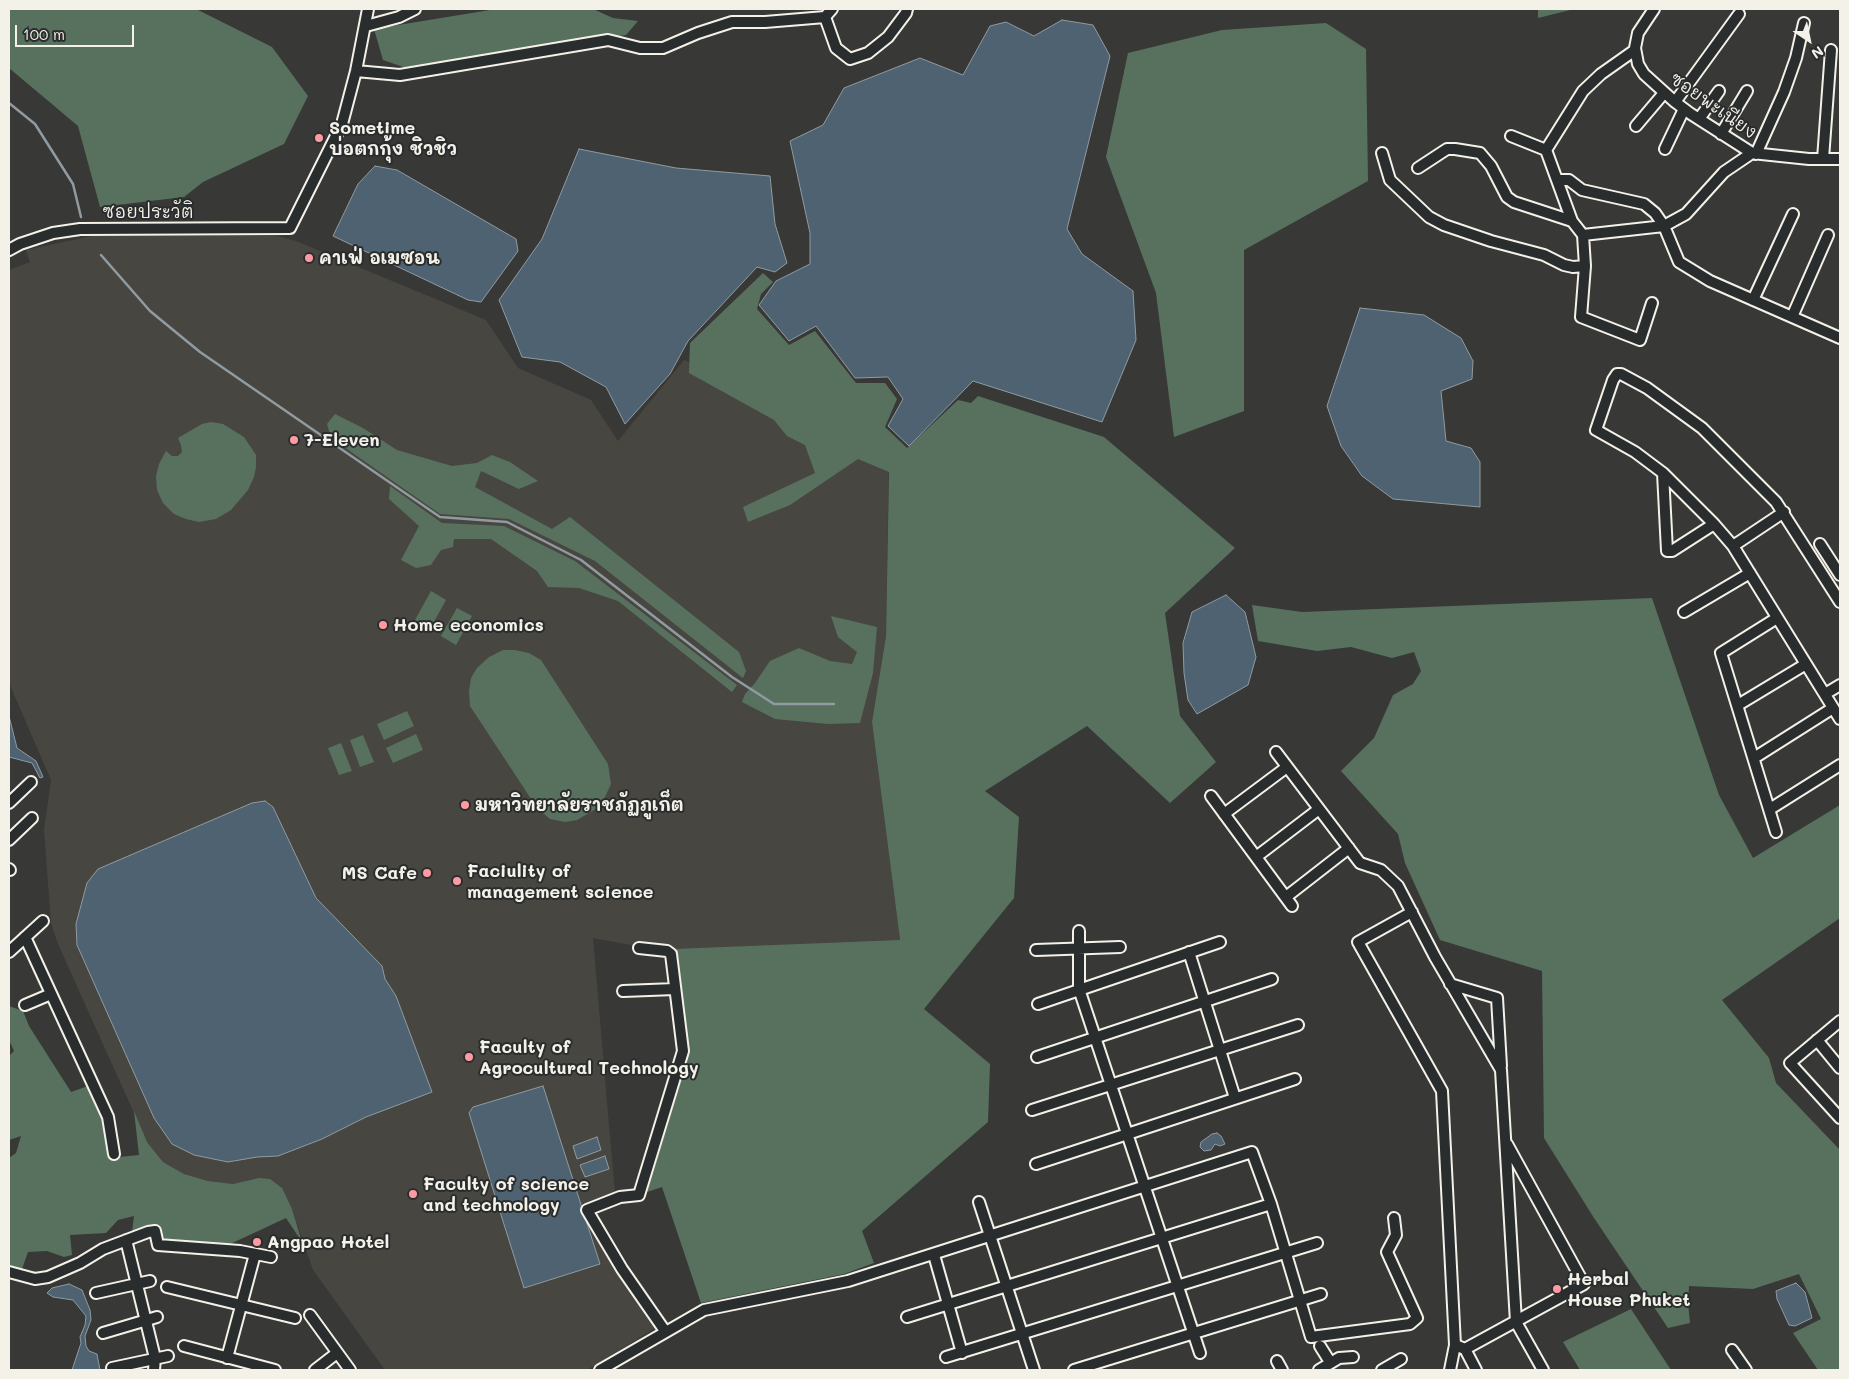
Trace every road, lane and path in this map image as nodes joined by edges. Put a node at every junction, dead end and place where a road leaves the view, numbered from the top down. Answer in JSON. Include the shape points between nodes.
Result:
{"nodes":[{"id":1,"x":368,"y":9,"type":"edge"},
{"id":2,"x":415,"y":9,"type":"edge"},
{"id":3,"x":832,"y":9,"type":"edge"},
{"id":4,"x":907,"y":9,"type":"edge"},
{"id":5,"x":1654,"y":9,"type":"edge"},
{"id":6,"x":1739,"y":14,"type":"dead end"},
{"id":7,"x":825,"y":17,"type":"junction"},
{"id":8,"x":1804,"y":23,"type":"dead end"},
{"id":9,"x":366,"y":26,"type":"junction"},
{"id":10,"x":1635,"y":50,"type":"junction"},
{"id":11,"x":1831,"y":50,"type":"dead end"},
{"id":12,"x":356,"y":71,"type":"junction"},
{"id":13,"x":1719,"y":91,"type":"dead end"},
{"id":14,"x":1747,"y":91,"type":"dead end"},
{"id":15,"x":1664,"y":93,"type":"junction"},
{"id":16,"x":1675,"y":102,"type":"junction"},
{"id":17,"x":1684,"y":109,"type":"junction"},
{"id":18,"x":1698,"y":119,"type":"junction"},
{"id":19,"x":1636,"y":126,"type":"dead end"},
{"id":20,"x":1721,"y":134,"type":"junction"},
{"id":21,"x":1511,"y":136,"type":"dead end"},
{"id":22,"x":1665,"y":149,"type":"dead end"},
{"id":23,"x":1546,"y":150,"type":"junction"},
{"id":24,"x":1382,"y":153,"type":"dead end"},
{"id":25,"x":1754,"y":154,"type":"junction"},
{"id":26,"x":1823,"y":159,"type":"junction"},
{"id":27,"x":1840,"y":159,"type":"edge"},
{"id":28,"x":1418,"y":168,"type":"dead end"},
{"id":29,"x":1558,"y":180,"type":"junction"},
{"id":30,"x":1793,"y":214,"type":"dead end"},
{"id":31,"x":1572,"y":221,"type":"junction"},
{"id":32,"x":1664,"y":226,"type":"junction"},
{"id":33,"x":1582,"y":235,"type":"junction"},
{"id":34,"x":1828,"y":235,"type":"dead end"},
{"id":35,"x":9,"y":250,"type":"edge"},
{"id":36,"x":1584,"y":266,"type":"junction"},
{"id":37,"x":1753,"y":300,"type":"junction"},
{"id":38,"x":1652,"y":303,"type":"dead end"},
{"id":39,"x":1792,"y":317,"type":"junction"},
{"id":40,"x":1840,"y":338,"type":"edge"},
{"id":41,"x":1664,"y":473,"type":"junction"},
{"id":42,"x":1784,"y":512,"type":"junction"},
{"id":43,"x":1714,"y":524,"type":"junction"},
{"id":44,"x":1820,"y":544,"type":"dead end"},
{"id":45,"x":1733,"y":546,"type":"junction"},
{"id":46,"x":1750,"y":573,"type":"junction"},
{"id":47,"x":1840,"y":575,"type":"edge"},
{"id":48,"x":1840,"y":602,"type":"edge"},
{"id":49,"x":1684,"y":612,"type":"dead end"},
{"id":50,"x":1776,"y":618,"type":"junction"},
{"id":51,"x":1806,"y":664,"type":"junction"},
{"id":52,"x":1840,"y":685,"type":"edge"},
{"id":53,"x":1825,"y":694,"type":"junction"},
{"id":54,"x":1738,"y":705,"type":"junction"},
{"id":55,"x":1832,"y":708,"type":"junction"},
{"id":56,"x":1840,"y":719,"type":"edge"},
{"id":57,"x":1276,"y":752,"type":"dead end"},
{"id":58,"x":1754,"y":758,"type":"junction"},
{"id":59,"x":1840,"y":765,"type":"edge"},
{"id":60,"x":1287,"y":768,"type":"junction"},
{"id":61,"x":31,"y":782,"type":"dead end"},
{"id":62,"x":1211,"y":796,"type":"dead end"},
{"id":63,"x":9,"y":803,"type":"edge"},
{"id":64,"x":1319,"y":809,"type":"junction"},
{"id":65,"x":1770,"y":809,"type":"junction"},
{"id":66,"x":1224,"y":814,"type":"junction"},
{"id":67,"x":32,"y":818,"type":"dead end"},
{"id":68,"x":1776,"y":832,"type":"dead end"},
{"id":69,"x":9,"y":840,"type":"edge"},
{"id":70,"x":1349,"y":848,"type":"junction"},
{"id":71,"x":1256,"y":857,"type":"junction"},
{"id":72,"x":1286,"y":897,"type":"junction"},
{"id":73,"x":1292,"y":906,"type":"dead end"},
{"id":74,"x":1412,"y":912,"type":"junction"},
{"id":75,"x":43,"y":921,"type":"dead end"},
{"id":76,"x":1079,"y":930,"type":"dead end"},
{"id":77,"x":25,"y":937,"type":"junction"},
{"id":78,"x":1220,"y":942,"type":"dead end"},
{"id":79,"x":11,"y":945,"type":"edge"},
{"id":80,"x":639,"y":948,"type":"dead end"},
{"id":81,"x":1120,"y":948,"type":"dead end"},
{"id":82,"x":1080,"y":949,"type":"junction"},
{"id":83,"x":1036,"y":950,"type":"dead end"},
{"id":84,"x":1189,"y":952,"type":"junction"},
{"id":85,"x":1272,"y":979,"type":"dead end"},
{"id":86,"x":1450,"y":984,"type":"junction"},
{"id":87,"x":675,"y":989,"type":"junction"},
{"id":88,"x":1079,"y":989,"type":"junction"},
{"id":89,"x":623,"y":991,"type":"dead end"},
{"id":90,"x":51,"y":994,"type":"junction"},
{"id":91,"x":1204,"y":1001,"type":"junction"},
{"id":92,"x":1038,"y":1004,"type":"dead end"},
{"id":93,"x":25,"y":1006,"type":"dead end"},
{"id":94,"x":1840,"y":1021,"type":"edge"},
{"id":95,"x":1298,"y":1025,"type":"dead end"},
{"id":96,"x":1095,"y":1037,"type":"junction"},
{"id":97,"x":1817,"y":1040,"type":"junction"},
{"id":98,"x":1220,"y":1049,"type":"junction"},
{"id":99,"x":1037,"y":1057,"type":"dead end"},
{"id":100,"x":1840,"y":1068,"type":"edge"},
{"id":101,"x":1501,"y":1070,"type":"junction"},
{"id":102,"x":1295,"y":1079,"type":"dead end"},
{"id":103,"x":1110,"y":1084,"type":"junction"},
{"id":104,"x":1235,"y":1098,"type":"junction"},
{"id":105,"x":1032,"y":1110,"type":"dead end"},
{"id":106,"x":1840,"y":1118,"type":"edge"},
{"id":107,"x":1127,"y":1133,"type":"junction"},
{"id":108,"x":1506,"y":1141,"type":"junction"},
{"id":109,"x":114,"y":1154,"type":"dead end"},
{"id":110,"x":1036,"y":1164,"type":"dead end"},
{"id":111,"x":1144,"y":1186,"type":"junction"},
{"id":112,"x":979,"y":1202,"type":"dead end"},
{"id":113,"x":1271,"y":1204,"type":"junction"},
{"id":114,"x":1394,"y":1218,"type":"dead end"},
{"id":115,"x":989,"y":1236,"type":"junction"},
{"id":116,"x":1162,"y":1237,"type":"junction"},
{"id":117,"x":126,"y":1240,"type":"junction"},
{"id":118,"x":1317,"y":1243,"type":"dead end"},
{"id":119,"x":1286,"y":1252,"type":"junction"},
{"id":120,"x":255,"y":1254,"type":"junction"},
{"id":121,"x":934,"y":1255,"type":"junction"},
{"id":122,"x":271,"y":1258,"type":"dead end"},
{"id":123,"x":9,"y":1272,"type":"edge"},
{"id":124,"x":150,"y":1281,"type":"dead end"},
{"id":125,"x":137,"y":1284,"type":"junction"},
{"id":126,"x":1178,"y":1286,"type":"junction"},
{"id":127,"x":167,"y":1287,"type":"dead end"},
{"id":128,"x":1006,"y":1287,"type":"junction"},
{"id":129,"x":96,"y":1293,"type":"dead end"},
{"id":130,"x":1322,"y":1294,"type":"dead end"},
{"id":131,"x":1301,"y":1300,"type":"junction"},
{"id":132,"x":947,"y":1305,"type":"junction"},
{"id":133,"x":241,"y":1306,"type":"junction"},
{"id":134,"x":310,"y":1315,"type":"dead end"},
{"id":135,"x":157,"y":1317,"type":"dead end"},
{"id":136,"x":907,"y":1317,"type":"dead end"},
{"id":137,"x":295,"y":1318,"type":"dead end"},
{"id":138,"x":146,"y":1321,"type":"junction"},
{"id":139,"x":1516,"y":1322,"type":"junction"},
{"id":140,"x":665,"y":1331,"type":"junction"},
{"id":141,"x":103,"y":1333,"type":"dead end"},
{"id":142,"x":1193,"y":1333,"type":"junction"},
{"id":143,"x":1022,"y":1334,"type":"junction"},
{"id":144,"x":184,"y":1346,"type":"dead end"},
{"id":145,"x":1320,"y":1346,"type":"dead end"},
{"id":146,"x":1460,"y":1347,"type":"junction"},
{"id":147,"x":1732,"y":1350,"type":"dead end"},
{"id":148,"x":338,"y":1353,"type":"junction"},
{"id":149,"x":962,"y":1353,"type":"junction"},
{"id":150,"x":1200,"y":1353,"type":"dead end"},
{"id":151,"x":168,"y":1356,"type":"dead end"},
{"id":152,"x":1353,"y":1356,"type":"dead end"},
{"id":153,"x":946,"y":1357,"type":"dead end"},
{"id":154,"x":155,"y":1358,"type":"junction"},
{"id":155,"x":227,"y":1358,"type":"junction"},
{"id":156,"x":1401,"y":1359,"type":"dead end"},
{"id":157,"x":112,"y":1368,"type":"dead end"},
{"id":158,"x":1325,"y":1368,"type":"edge"},
{"id":159,"x":154,"y":1370,"type":"edge"},
{"id":160,"x":276,"y":1370,"type":"edge"},
{"id":161,"x":304,"y":1370,"type":"edge"},
{"id":162,"x":309,"y":1370,"type":"edge"},
{"id":163,"x":314,"y":1370,"type":"edge"},
{"id":164,"x":350,"y":1370,"type":"edge"},
{"id":165,"x":600,"y":1370,"type":"edge"},
{"id":166,"x":1034,"y":1370,"type":"edge"},
{"id":167,"x":1074,"y":1370,"type":"edge"},
{"id":168,"x":1382,"y":1370,"type":"edge"},
{"id":169,"x":1450,"y":1370,"type":"edge"},
{"id":170,"x":1476,"y":1370,"type":"edge"},
{"id":171,"x":1543,"y":1370,"type":"edge"},
{"id":172,"x":1746,"y":1370,"type":"edge"}],
"edges":[{"from":1,"to":9,"type":"street"},
{"from":2,"to":9,"type":"street"},
{"from":3,"to":7,"type":"street"},
{"from":4,"to":7,"type":"street","via":[[888,37],[868,54],[850,58],[836,48]]},
{"from":5,"to":10,"type":"street","via":[[1638,33]]},
{"from":6,"to":16,"type":"street"},
{"from":7,"to":12,"type":"street","via":[[732,22],[663,48],[640,48],[608,40],[400,76]]},
{"from":8,"to":25,"type":"street","via":[[1787,83]]},
{"from":9,"to":12,"type":"street"},
{"from":10,"to":15,"type":"street","name":"ซอยพะเนียง","via":[[1644,74]]},
{"from":10,"to":23,"type":"street","via":[[1583,91]]},
{"from":11,"to":26,"type":"street"},
{"from":12,"to":35,"type":"street","name":"ซอยประวัติ","via":[[342,124],[290,228],[80,229],[53,233]]},
{"from":13,"to":18,"type":"street"},
{"from":14,"to":20,"type":"street"},
{"from":15,"to":16,"type":"street","name":"ซอยพะเนียง"},
{"from":15,"to":19,"type":"street"},
{"from":16,"to":17,"type":"street","name":"ซอยพะเนียง"},
{"from":17,"to":18,"type":"street","name":"ซอยพะเนียง"},
{"from":17,"to":22,"type":"street"},
{"from":18,"to":20,"type":"street","name":"ซอยพะเนียง"},
{"from":20,"to":25,"type":"street","name":"ซอยพะเนียง"},
{"from":21,"to":23,"type":"street"},
{"from":23,"to":29,"type":"street"},
{"from":24,"to":36,"type":"street","via":[[1390,180],[1429,217],[1491,241],[1544,255],[1564,265]]},
{"from":25,"to":26,"type":"street","name":"ซอยพะเนียง"},
{"from":25,"to":32,"type":"street","via":[[1724,172],[1686,214]]},
{"from":26,"to":27,"type":"street","name":"ซอยพะเนียง"},
{"from":28,"to":31,"type":"street","via":[[1448,149],[1480,154],[1492,166],[1507,197]]},
{"from":29,"to":31,"type":"street"},
{"from":29,"to":32,"type":"street","via":[[1569,180],[1582,190],[1644,204]]},
{"from":30,"to":37,"type":"street"},
{"from":31,"to":33,"type":"street"},
{"from":32,"to":33,"type":"street"},
{"from":32,"to":37,"type":"street","via":[[1679,262],[1710,281]]},
{"from":33,"to":36,"type":"street"},
{"from":34,"to":39,"type":"street"},
{"from":36,"to":38,"type":"street","via":[[1581,317],[1640,340]]},
{"from":37,"to":39,"type":"street"},
{"from":39,"to":40,"type":"street"},
{"from":41,"to":42,"type":"street","via":[[1596,430],[1616,374],[1647,388],[1702,428]]},
{"from":41,"to":43,"type":"street"},
{"from":41,"to":43,"type":"street","via":[[1667,551]]},
{"from":42,"to":45,"type":"street"},
{"from":42,"to":48,"type":"street"},
{"from":43,"to":45,"type":"street"},
{"from":44,"to":47,"type":"street"},
{"from":45,"to":46,"type":"street"},
{"from":46,"to":49,"type":"street"},
{"from":46,"to":50,"type":"street"},
{"from":50,"to":51,"type":"street"},
{"from":50,"to":54,"type":"street","via":[[1721,653]]},
{"from":51,"to":53,"type":"street"},
{"from":51,"to":54,"type":"street"},
{"from":52,"to":53,"type":"street"},
{"from":53,"to":55,"type":"street"},
{"from":54,"to":58,"type":"street"},
{"from":55,"to":56,"type":"street"},
{"from":55,"to":58,"type":"street"},
{"from":57,"to":60,"type":"street"},
{"from":58,"to":65,"type":"street"},
{"from":59,"to":65,"type":"street"},
{"from":60,"to":64,"type":"street"},
{"from":60,"to":66,"type":"street"},
{"from":61,"to":63,"type":"street"},
{"from":62,"to":66,"type":"street"},
{"from":64,"to":70,"type":"street"},
{"from":64,"to":71,"type":"street"},
{"from":65,"to":68,"type":"street"},
{"from":66,"to":71,"type":"street"},
{"from":67,"to":69,"type":"street"},
{"from":70,"to":72,"type":"street"},
{"from":70,"to":74,"type":"street","via":[[1360,863],[1381,870],[1398,886]]},
{"from":71,"to":72,"type":"street"},
{"from":72,"to":73,"type":"street"},
{"from":74,"to":86,"type":"street"},
{"from":74,"to":146,"type":"street","via":[[1358,942],[1442,1090]]},
{"from":75,"to":77,"type":"street"},
{"from":76,"to":82,"type":"street"},
{"from":77,"to":79,"type":"street"},
{"from":77,"to":90,"type":"street"},
{"from":78,"to":84,"type":"street"},
{"from":80,"to":87,"type":"street","via":[[669,951]]},
{"from":81,"to":82,"type":"street"},
{"from":82,"to":83,"type":"street"},
{"from":82,"to":88,"type":"street"},
{"from":84,"to":88,"type":"street"},
{"from":84,"to":91,"type":"street"},
{"from":85,"to":91,"type":"street"},
{"from":86,"to":101,"type":"street"},
{"from":86,"to":101,"type":"street","via":[[1497,998]]},
{"from":87,"to":89,"type":"street"},
{"from":87,"to":140,"type":"street","via":[[683,1051],[640,1195],[620,1197],[587,1210],[622,1269]]},
{"from":88,"to":92,"type":"street"},
{"from":88,"to":96,"type":"street"},
{"from":90,"to":93,"type":"street"},
{"from":90,"to":109,"type":"street","via":[[108,1117]]},
{"from":91,"to":96,"type":"street"},
{"from":91,"to":98,"type":"street"},
{"from":94,"to":97,"type":"street"},
{"from":95,"to":98,"type":"street"},
{"from":96,"to":99,"type":"street"},
{"from":96,"to":103,"type":"street"},
{"from":97,"to":100,"type":"street"},
{"from":97,"to":106,"type":"street","via":[[1790,1062]]},
{"from":98,"to":103,"type":"street"},
{"from":98,"to":104,"type":"street"},
{"from":101,"to":108,"type":"street"},
{"from":102,"to":104,"type":"street"},
{"from":103,"to":105,"type":"street"},
{"from":103,"to":107,"type":"street"},
{"from":104,"to":107,"type":"street"},
{"from":107,"to":110,"type":"street"},
{"from":107,"to":111,"type":"street"},
{"from":108,"to":139,"type":"street"},
{"from":108,"to":139,"type":"street","via":[[1584,1284]]},
{"from":111,"to":113,"type":"street","via":[[1252,1152]]},
{"from":111,"to":115,"type":"street"},
{"from":111,"to":116,"type":"street"},
{"from":112,"to":115,"type":"street"},
{"from":113,"to":116,"type":"street"},
{"from":113,"to":119,"type":"street"},
{"from":114,"to":131,"type":"street","via":[[1396,1235],[1386,1252],[1417,1318],[1410,1324],[1311,1337]]},
{"from":115,"to":121,"type":"street"},
{"from":115,"to":128,"type":"street"},
{"from":116,"to":126,"type":"street"},
{"from":116,"to":128,"type":"street"},
{"from":117,"to":120,"type":"street","via":[[155,1231],[158,1245]]},
{"from":117,"to":123,"type":"street","via":[[48,1277],[35,1279]]},
{"from":117,"to":125,"type":"street"},
{"from":118,"to":119,"type":"street"},
{"from":119,"to":126,"type":"street"},
{"from":119,"to":131,"type":"street"},
{"from":120,"to":122,"type":"street"},
{"from":120,"to":133,"type":"street"},
{"from":121,"to":132,"type":"street"},
{"from":121,"to":140,"type":"street","via":[[848,1281],[704,1310]]},
{"from":124,"to":125,"type":"street"},
{"from":125,"to":129,"type":"street"},
{"from":125,"to":138,"type":"street"},
{"from":126,"to":142,"type":"street"},
{"from":126,"to":143,"type":"street"},
{"from":127,"to":133,"type":"street"},
{"from":128,"to":132,"type":"street"},
{"from":128,"to":143,"type":"street"},
{"from":130,"to":131,"type":"street"},
{"from":131,"to":142,"type":"street"},
{"from":132,"to":136,"type":"street"},
{"from":132,"to":149,"type":"street"},
{"from":133,"to":137,"type":"street"},
{"from":133,"to":155,"type":"street"},
{"from":134,"to":148,"type":"street"},
{"from":135,"to":138,"type":"street"},
{"from":138,"to":141,"type":"street"},
{"from":138,"to":154,"type":"street"},
{"from":139,"to":146,"type":"street"},
{"from":139,"to":171,"type":"street"},
{"from":140,"to":165,"type":"street"},
{"from":142,"to":150,"type":"street"},
{"from":142,"to":167,"type":"street"},
{"from":143,"to":149,"type":"street"},
{"from":143,"to":166,"type":"street"},
{"from":144,"to":155,"type":"street"},
{"from":145,"to":158,"type":"street"},
{"from":146,"to":169,"type":"street"},
{"from":146,"to":170,"type":"street"},
{"from":147,"to":172,"type":"street"},
{"from":148,"to":163,"type":"street"},
{"from":148,"to":164,"type":"street"},
{"from":149,"to":153,"type":"street"},
{"from":151,"to":154,"type":"street"},
{"from":152,"to":158,"type":"street","via":[[1339,1358]]},
{"from":154,"to":157,"type":"street"},
{"from":154,"to":159,"type":"street"},
{"from":155,"to":160,"type":"street"},
{"from":156,"to":168,"type":"street"},
{"from":161,"to":162,"type":"street"}]}
